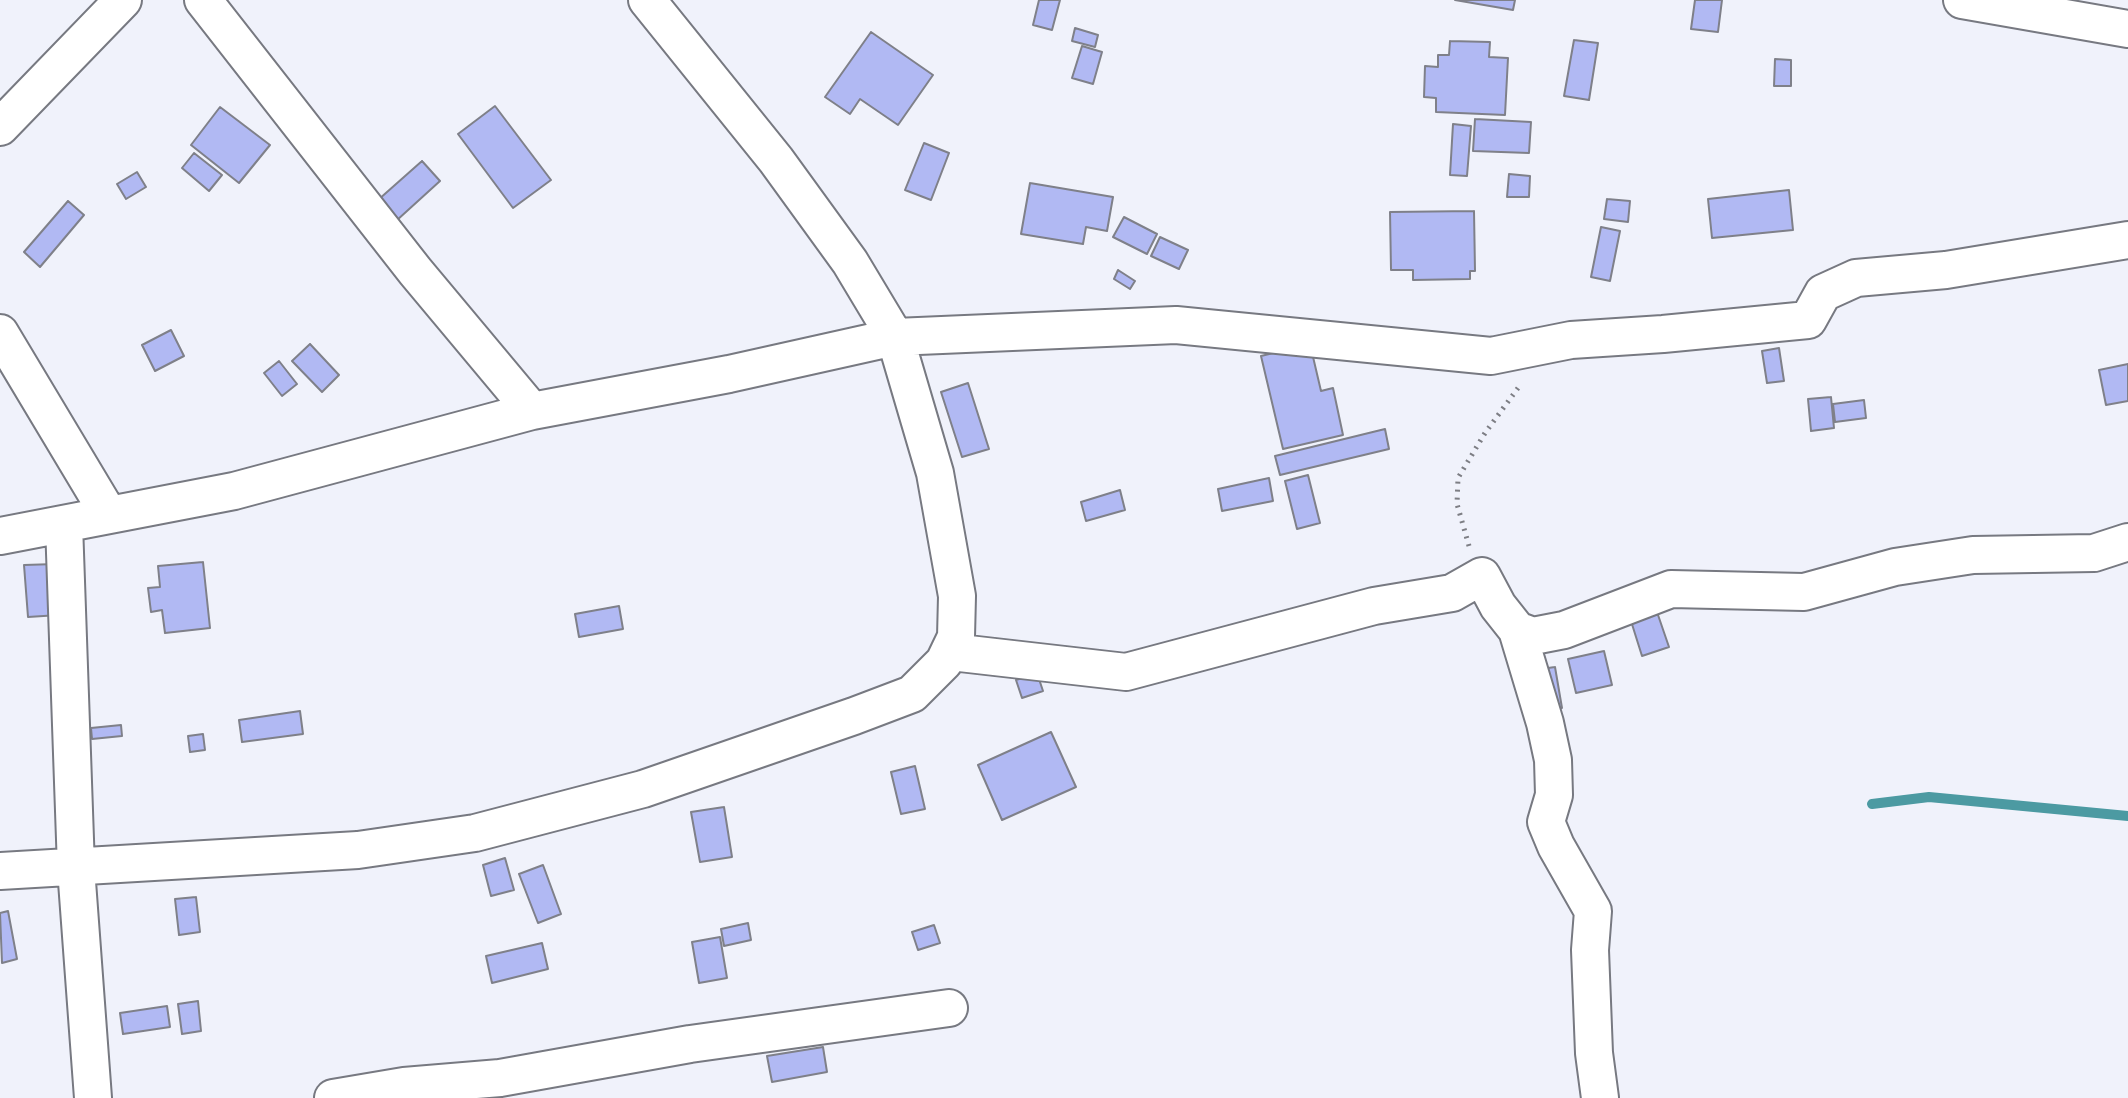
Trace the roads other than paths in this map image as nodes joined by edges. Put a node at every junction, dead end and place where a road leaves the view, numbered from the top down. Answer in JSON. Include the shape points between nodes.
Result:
{"nodes":[{"id":1,"x":123,"y":0,"type":"edge"},
{"id":2,"x":203,"y":0,"type":"edge"},
{"id":3,"x":647,"y":0,"type":"edge"},
{"id":4,"x":1962,"y":0,"type":"edge"},
{"id":5,"x":2128,"y":29,"type":"edge"},
{"id":6,"x":0,"y":127,"type":"edge"},
{"id":7,"x":2128,"y":240,"type":"edge"},
{"id":8,"x":0,"y":333,"type":"edge"},
{"id":9,"x":895,"y":337,"type":"junction"},
{"id":10,"x":532,"y":411,"type":"junction"},
{"id":11,"x":109,"y":515,"type":"junction"},
{"id":12,"x":64,"y":524,"type":"junction"},
{"id":13,"x":0,"y":536,"type":"edge"},
{"id":14,"x":2128,"y":542,"type":"edge"},
{"id":15,"x":1517,"y":630,"type":"junction"},
{"id":16,"x":951,"y":652,"type":"junction"},
{"id":17,"x":76,"y":868,"type":"junction"},
{"id":18,"x":0,"y":871,"type":"edge"},
{"id":19,"x":949,"y":1008,"type":"dead end"},
{"id":20,"x":93,"y":1098,"type":"edge"},
{"id":21,"x":333,"y":1098,"type":"edge"},
{"id":22,"x":1600,"y":1098,"type":"edge"}],
"edges":[{"from":1,"to":6,"type":"street"},
{"from":2,"to":10,"type":"street","via":[[405,259]]},
{"from":3,"to":9,"type":"street","via":[[776,160],[850,262]]},
{"from":4,"to":5,"type":"street"},
{"from":7,"to":9,"type":"street","via":[[1946,270],[1856,278],[1823,293],[1808,320],[1571,340],[1491,356],[1176,325]]},
{"from":8,"to":11,"type":"street"},
{"from":9,"to":10,"type":"street"},
{"from":9,"to":16,"type":"street","via":[[935,473],[957,596]]},
{"from":10,"to":11,"type":"street","via":[[234,491]]},
{"from":11,"to":12,"type":"street"},
{"from":12,"to":13,"type":"street"},
{"from":12,"to":17,"type":"street"},
{"from":14,"to":15,"type":"street","via":[[2094,553],[1973,555],[1895,567],[1804,592],[1671,589],[1564,630],[1533,636]]},
{"from":15,"to":16,"type":"street","via":[[1482,576],[1452,593],[1374,606],[1126,672]]},
{"from":15,"to":22,"type":"street","via":[[1553,760],[1554,795],[1546,822],[1593,911],[1593,1038]]},
{"from":16,"to":17,"type":"street","via":[[912,694],[643,789],[475,833],[358,850]]},
{"from":17,"to":18,"type":"street"},
{"from":17,"to":20,"type":"street"},
{"from":19,"to":21,"type":"street","via":[[690,1044],[500,1078]]}]}
